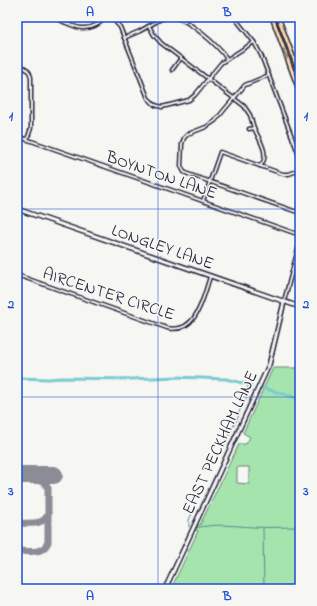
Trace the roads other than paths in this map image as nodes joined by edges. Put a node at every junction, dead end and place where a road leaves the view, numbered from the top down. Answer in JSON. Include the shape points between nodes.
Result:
{"nodes":[{"id":1,"x":54,"y":17,"type":"edge"},
{"id":2,"x":67,"y":17,"type":"edge"},
{"id":3,"x":106,"y":17,"type":"edge"},
{"id":4,"x":111,"y":17,"type":"edge"},
{"id":5,"x":169,"y":17,"type":"edge"},
{"id":6,"x":173,"y":17,"type":"edge"},
{"id":7,"x":234,"y":17,"type":"edge"},
{"id":8,"x":272,"y":17,"type":"edge"},
{"id":9,"x":278,"y":17,"type":"edge"},
{"id":10,"x":64,"y":22,"type":"junction"},
{"id":11,"x":149,"y":26,"type":"junction"},
{"id":12,"x":124,"y":38,"type":"junction"},
{"id":13,"x":254,"y":42,"type":"junction"},
{"id":14,"x":181,"y":58,"type":"junction"},
{"id":15,"x":227,"y":59,"type":"junction"},
{"id":16,"x":17,"y":66,"type":"edge"},
{"id":17,"x":172,"y":70,"type":"dead end"},
{"id":18,"x":269,"y":75,"type":"junction"},
{"id":19,"x":300,"y":75,"type":"edge"},
{"id":20,"x":208,"y":79,"type":"junction"},
{"id":21,"x":300,"y":93,"type":"edge"},
{"id":22,"x":233,"y":98,"type":"junction"},
{"id":23,"x":254,"y":128,"type":"junction"},
{"id":24,"x":249,"y":130,"type":"dead end"},
{"id":25,"x":17,"y":136,"type":"edge"},
{"id":26,"x":27,"y":140,"type":"junction"},
{"id":27,"x":300,"y":158,"type":"edge"},
{"id":28,"x":260,"y":166,"type":"junction"},
{"id":29,"x":300,"y":170,"type":"edge"},
{"id":30,"x":210,"y":182,"type":"junction"},
{"id":31,"x":203,"y":201,"type":"junction"},
{"id":32,"x":17,"y":209,"type":"edge"},
{"id":33,"x":300,"y":213,"type":"edge"},
{"id":34,"x":300,"y":235,"type":"edge"},
{"id":35,"x":300,"y":242,"type":"edge"},
{"id":36,"x":17,"y":275,"type":"edge"},
{"id":37,"x":210,"y":276,"type":"junction"},
{"id":38,"x":284,"y":302,"type":"junction"},
{"id":39,"x":300,"y":307,"type":"edge"},
{"id":40,"x":165,"y":589,"type":"edge"}],
"edges":[{"from":1,"to":10,"type":"street"},
{"from":2,"to":10,"type":"street"},
{"from":3,"to":10,"type":"street","via":[[100,24],[88,28],[74,27]]},
{"from":4,"to":12,"type":"street","via":[[118,24]]},
{"from":5,"to":11,"type":"street"},
{"from":6,"to":15,"type":"street","via":[[184,21],[216,45]]},
{"from":7,"to":13,"type":"street"},
{"from":8,"to":21,"type":"main road","one_way":true},
{"from":9,"to":19,"type":"main road"},
{"from":11,"to":12,"type":"street"},
{"from":11,"to":14,"type":"street","via":[[158,40]]},
{"from":12,"to":20,"type":"street","via":[[148,98],[155,105],[165,106],[189,100]]},
{"from":13,"to":15,"type":"street"},
{"from":13,"to":18,"type":"street"},
{"from":14,"to":17,"type":"street"},
{"from":14,"to":20,"type":"street"},
{"from":15,"to":20,"type":"street"},
{"from":16,"to":26,"type":"street","via":[[28,70],[31,76],[31,128]]},
{"from":18,"to":22,"type":"street","via":[[245,85]]},
{"from":18,"to":27,"type":"street"},
{"from":20,"to":22,"type":"street"},
{"from":22,"to":23,"type":"street","via":[[247,109]]},
{"from":22,"to":30,"type":"street","via":[[211,124],[188,134],[182,144],[182,170]]},
{"from":23,"to":24,"type":"street"},
{"from":23,"to":28,"type":"street","via":[[265,154]]},
{"from":25,"to":26,"type":"street","name":"BOYNTON LANE"},
{"from":26,"to":31,"type":"street","name":"BOYNTON LANE"},
{"from":28,"to":29,"type":"street","via":[[283,174]]},
{"from":28,"to":30,"type":"street","via":[[220,152]]},
{"from":30,"to":31,"type":"street"},
{"from":30,"to":33,"type":"street"},
{"from":31,"to":34,"type":"street","name":"BOYNTON LANE"},
{"from":32,"to":37,"type":"street","name":"LONGLEY LANE"},
{"from":35,"to":38,"type":"street"},
{"from":36,"to":37,"type":"street","name":"AIRCENTER CIRCLE","via":[[175,329],[186,326],[195,318]]},
{"from":37,"to":38,"type":"street","name":"LONGLEY LANE"},
{"from":38,"to":39,"type":"street","name":"LONGLEY LANE"},
{"from":38,"to":40,"type":"street","name":"EAST PECKHAM LANE","via":[[270,361]]}]}
